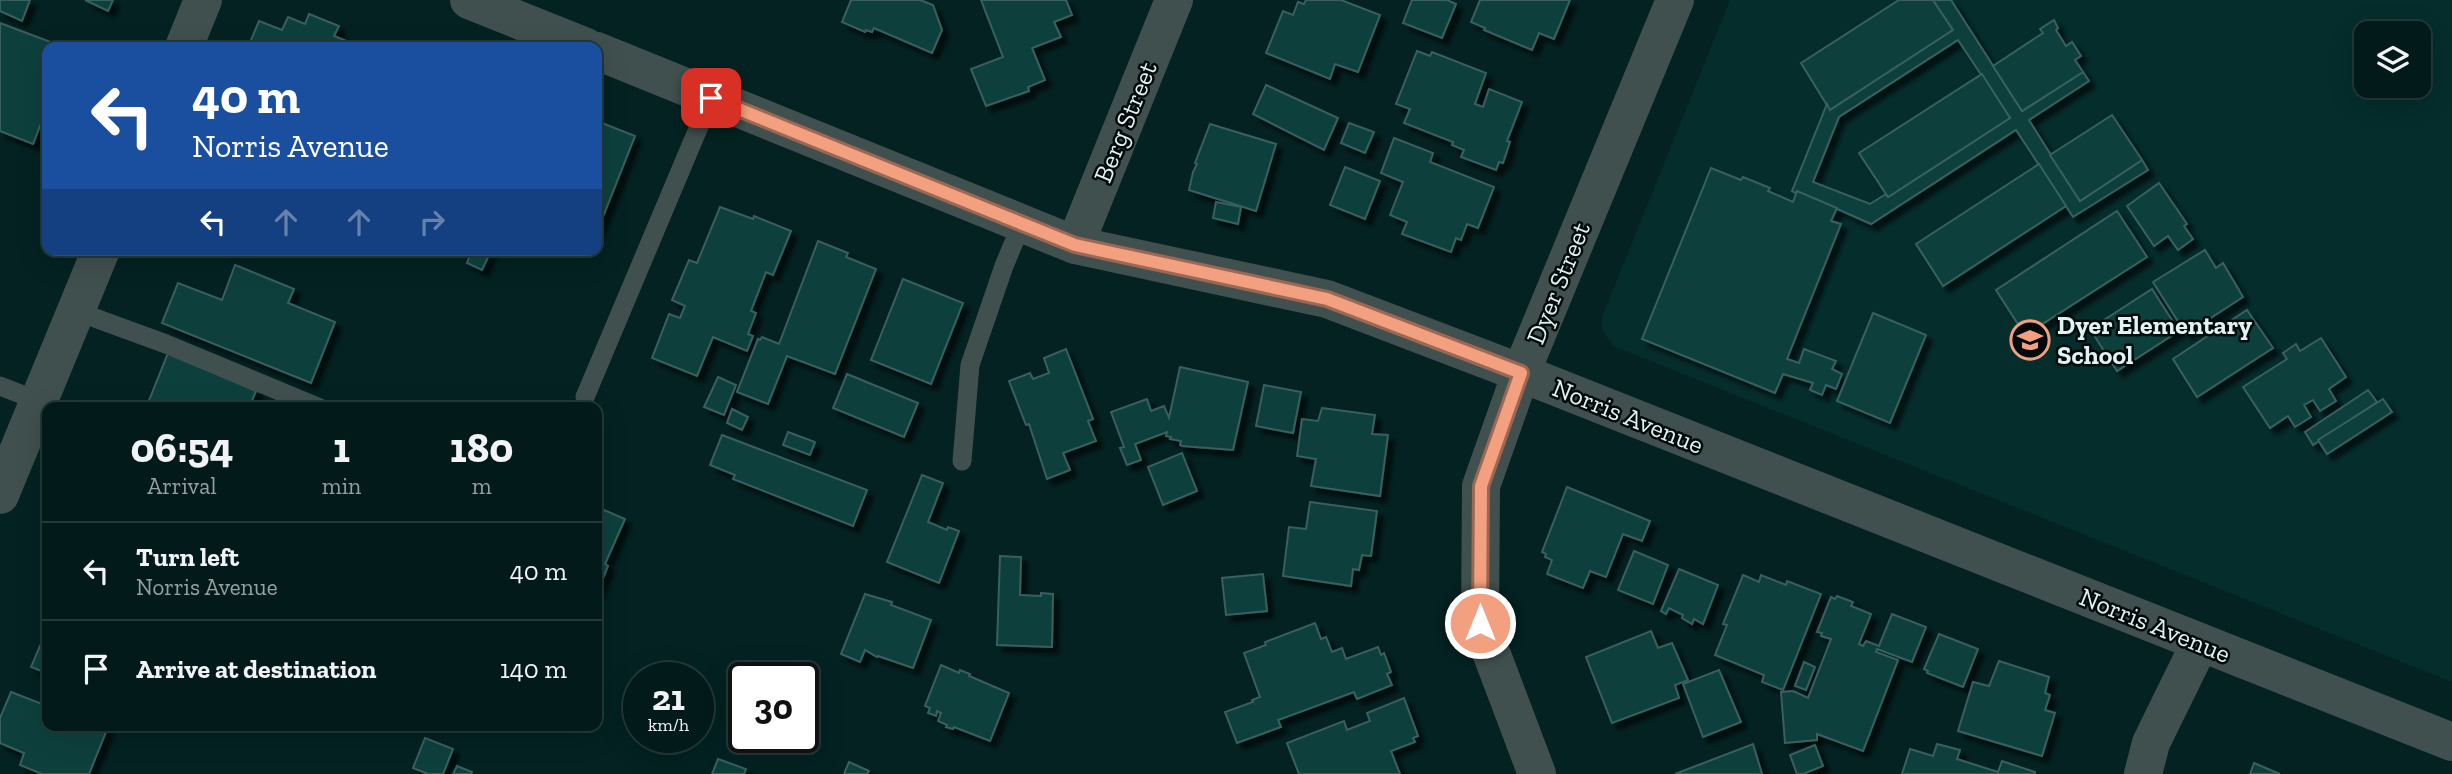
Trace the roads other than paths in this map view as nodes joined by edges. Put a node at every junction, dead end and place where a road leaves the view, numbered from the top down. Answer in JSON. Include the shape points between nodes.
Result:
{"nodes":[{"id":1,"x":203,"y":0,"type":"edge"},
{"id":2,"x":470,"y":0,"type":"edge"},
{"id":3,"x":1174,"y":0,"type":"edge"},
{"id":4,"x":1675,"y":0,"type":"edge"},
{"id":5,"x":186,"y":42,"type":"edge"},
{"id":6,"x":574,"y":42,"type":"edge"},
{"id":7,"x":602,"y":53,"type":"edge"},
{"id":8,"x":711,"y":98,"type":"junction"},
{"id":9,"x":1022,"y":223,"type":"junction"},
{"id":10,"x":1075,"y":245,"type":"junction"},
{"id":11,"x":99,"y":256,"type":"edge"},
{"id":12,"x":76,"y":311,"type":"junction"},
{"id":13,"x":1521,"y":373,"type":"junction"},
{"id":14,"x":0,"y":386,"type":"edge"},
{"id":15,"x":586,"y":397,"type":"dead end"},
{"id":16,"x":39,"y":401,"type":"junction"},
{"id":17,"x":306,"y":402,"type":"edge"},
{"id":18,"x":962,"y":461,"type":"dead end"},
{"id":19,"x":0,"y":495,"type":"edge"},
{"id":20,"x":2200,"y":643,"type":"junction"},
{"id":21,"x":2452,"y":742,"type":"edge"},
{"id":22,"x":1537,"y":774,"type":"edge"},
{"id":23,"x":2143,"y":774,"type":"edge"}],
"edges":[{"from":1,"to":5,"type":"street"},
{"from":2,"to":6,"type":"street"},
{"from":3,"to":10,"type":"street","name":"Berg Street"},
{"from":4,"to":13,"type":"street","name":"Dyer Street"},
{"from":7,"to":8,"type":"street","name":"Norris Avenue"},
{"from":8,"to":9,"type":"street","name":"Norris Avenue"},
{"from":8,"to":15,"type":"lane"},
{"from":9,"to":10,"type":"street","name":"Norris Avenue"},
{"from":9,"to":18,"type":"lane","via":[[970,365]]},
{"from":10,"to":13,"type":"street","name":"Norris Avenue","via":[[1327,299]]},
{"from":11,"to":12,"type":"street"},
{"from":12,"to":16,"type":"street"},
{"from":12,"to":17,"type":"lane"},
{"from":13,"to":20,"type":"street","name":"Norris Avenue"},
{"from":13,"to":22,"type":"street","name":"Dyer Street","via":[[1481,486],[1480,623]]},
{"from":14,"to":16,"type":"lane"},
{"from":16,"to":19,"type":"street"},
{"from":20,"to":21,"type":"street","name":"Norris Avenue"},
{"from":20,"to":23,"type":"street","via":[[2151,743]]}]}
